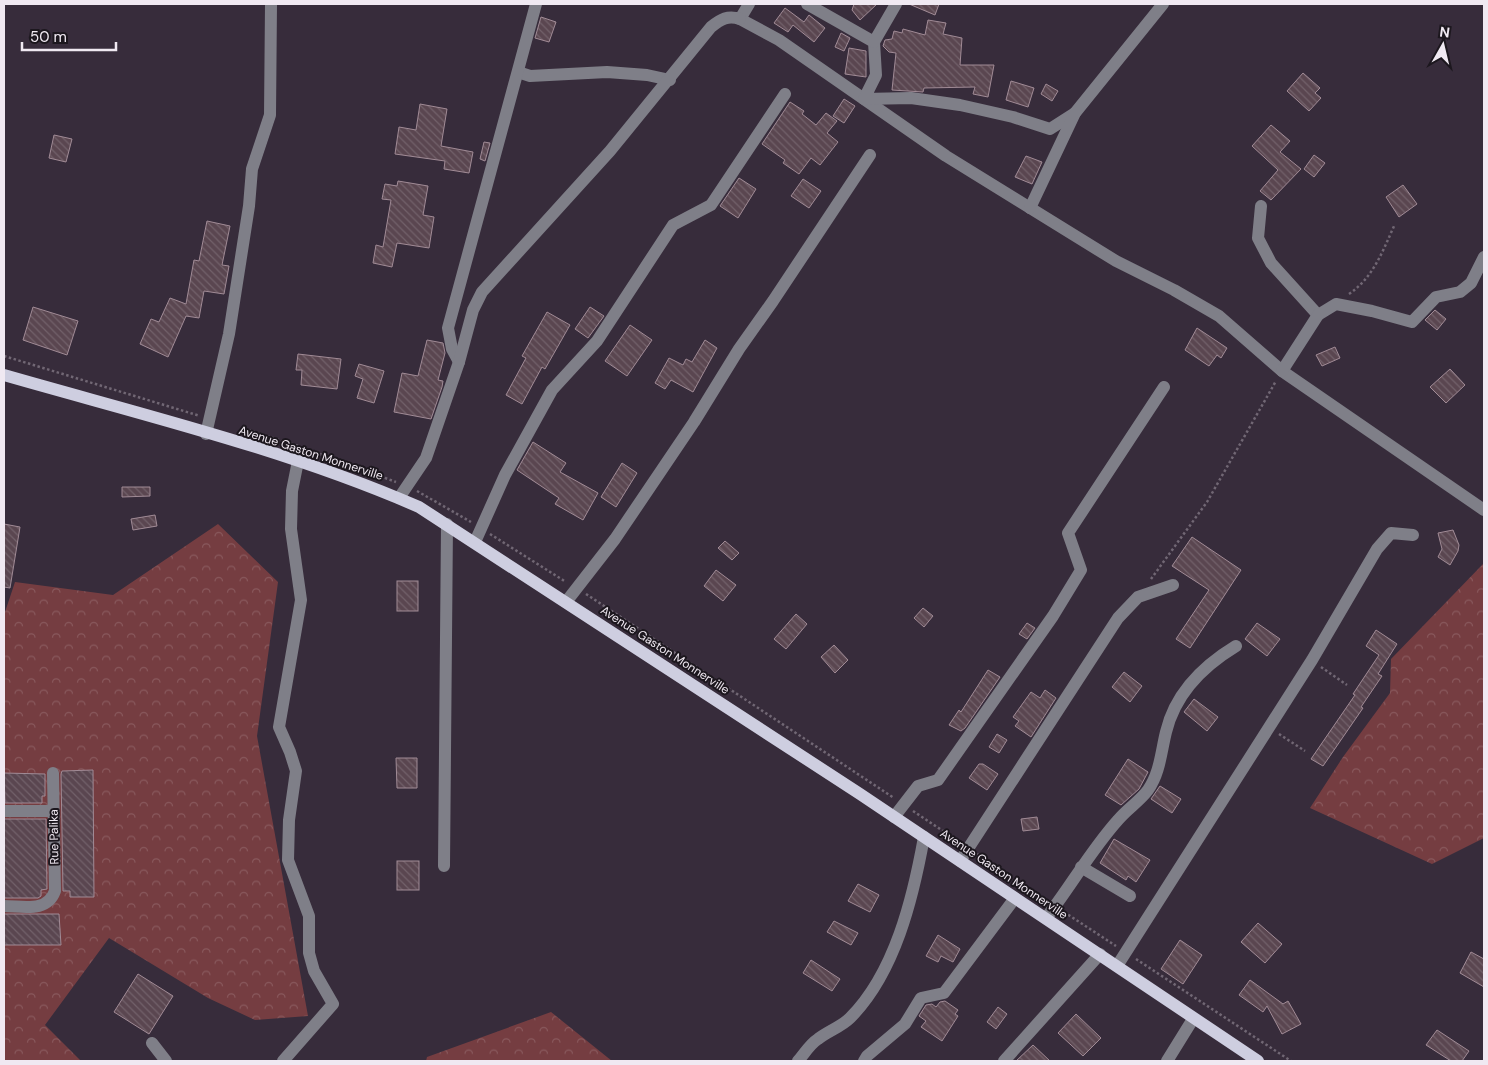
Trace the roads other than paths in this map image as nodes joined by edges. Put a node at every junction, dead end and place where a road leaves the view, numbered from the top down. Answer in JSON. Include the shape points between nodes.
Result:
{"nodes":[{"id":1,"x":271,"y":4,"type":"edge"},
{"id":2,"x":536,"y":4,"type":"edge"},
{"id":3,"x":749,"y":4,"type":"edge"},
{"id":4,"x":807,"y":4,"type":"edge"},
{"id":5,"x":896,"y":4,"type":"edge"},
{"id":6,"x":1163,"y":4,"type":"edge"},
{"id":7,"x":740,"y":19,"type":"junction"},
{"id":8,"x":874,"y":42,"type":"junction"},
{"id":9,"x":518,"y":72,"type":"junction"},
{"id":10,"x":670,"y":80,"type":"junction"},
{"id":11,"x":785,"y":94,"type":"dead end"},
{"id":12,"x":864,"y":100,"type":"junction"},
{"id":13,"x":1075,"y":114,"type":"junction"},
{"id":14,"x":870,"y":155,"type":"dead end"},
{"id":15,"x":1261,"y":206,"type":"dead end"},
{"id":16,"x":1030,"y":208,"type":"junction"},
{"id":17,"x":1484,"y":257,"type":"edge"},
{"id":18,"x":1318,"y":315,"type":"junction"},
{"id":19,"x":459,"y":362,"type":"junction"},
{"id":20,"x":1282,"y":371,"type":"junction"},
{"id":21,"x":4,"y":375,"type":"edge"},
{"id":22,"x":1164,"y":386,"type":"dead end"},
{"id":23,"x":206,"y":434,"type":"junction"},
{"id":24,"x":298,"y":461,"type":"junction"},
{"id":25,"x":399,"y":498,"type":"junction"},
{"id":26,"x":1484,"y":510,"type":"edge"},
{"id":27,"x":447,"y":524,"type":"junction"},
{"id":28,"x":1413,"y":535,"type":"dead end"},
{"id":29,"x":474,"y":542,"type":"junction"},
{"id":30,"x":1173,"y":585,"type":"dead end"},
{"id":31,"x":566,"y":602,"type":"junction"},
{"id":32,"x":1236,"y":646,"type":"dead end"},
{"id":33,"x":52,"y":772,"type":"dead end"},
{"id":34,"x":4,"y":811,"type":"edge"},
{"id":35,"x":53,"y":811,"type":"junction"},
{"id":36,"x":894,"y":817,"type":"junction"},
{"id":37,"x":924,"y":837,"type":"junction"},
{"id":38,"x":960,"y":861,"type":"junction"},
{"id":39,"x":444,"y":866,"type":"dead end"},
{"id":40,"x":1081,"y":867,"type":"junction"},
{"id":41,"x":1130,"y":896,"type":"dead end"},
{"id":42,"x":1015,"y":898,"type":"junction"},
{"id":43,"x":4,"y":906,"type":"edge"},
{"id":44,"x":1046,"y":918,"type":"junction"},
{"id":45,"x":1100,"y":954,"type":"junction"},
{"id":46,"x":1117,"y":966,"type":"junction"},
{"id":47,"x":1194,"y":1019,"type":"junction"},
{"id":48,"x":152,"y":1043,"type":"dead end"},
{"id":49,"x":166,"y":1061,"type":"edge"},
{"id":50,"x":284,"y":1061,"type":"edge"},
{"id":51,"x":798,"y":1061,"type":"edge"},
{"id":52,"x":864,"y":1061,"type":"edge"},
{"id":53,"x":1004,"y":1061,"type":"edge"},
{"id":54,"x":1167,"y":1061,"type":"edge"},
{"id":55,"x":1258,"y":1061,"type":"edge"}],
"edges":[{"from":1,"to":23,"type":"street","via":[[270,115],[252,169],[229,334]]},
{"from":2,"to":9,"type":"street"},
{"from":3,"to":7,"type":"street"},
{"from":4,"to":8,"type":"street"},
{"from":5,"to":8,"type":"street"},
{"from":6,"to":13,"type":"street"},
{"from":7,"to":10,"type":"street","via":[[722,19],[711,27]]},
{"from":7,"to":12,"type":"street","via":[[779,40]]},
{"from":8,"to":12,"type":"street","via":[[876,75]]},
{"from":9,"to":10,"type":"street","via":[[530,76],[627,73]]},
{"from":9,"to":19,"type":"street","via":[[448,328],[452,349]]},
{"from":10,"to":19,"type":"street","via":[[624,130],[610,151],[490,280],[473,310]]},
{"from":11,"to":29,"type":"street","via":[[711,205],[674,225],[597,341],[552,390],[505,475]]},
{"from":12,"to":13,"type":"street","via":[[911,98],[960,105],[1050,129]]},
{"from":12,"to":16,"type":"street"},
{"from":13,"to":16,"type":"street"},
{"from":14,"to":31,"type":"street","via":[[614,539]]},
{"from":15,"to":18,"type":"street","via":[[1258,238],[1271,263]]},
{"from":16,"to":20,"type":"street","via":[[1116,262],[1219,316]]},
{"from":17,"to":18,"type":"street","via":[[1471,283],[1460,292],[1436,297],[1412,322],[1336,304]]},
{"from":18,"to":20,"type":"street"},
{"from":19,"to":25,"type":"street","via":[[426,458]]},
{"from":20,"to":26,"type":"street"},
{"from":21,"to":23,"type":"main road","name":"Avenue Gaston Monnerville"},
{"from":22,"to":36,"type":"street","via":[[1068,533],[1081,570],[938,780],[918,786]]},
{"from":23,"to":24,"type":"main road","name":"Avenue Gaston Monnerville"},
{"from":24,"to":25,"type":"main road","name":"Avenue Gaston Monnerville"},
{"from":24,"to":50,"type":"street","via":[[292,491],[291,529],[301,600],[279,727],[296,772],[289,820],[288,860],[309,916],[309,953],[314,972],[334,1004]]},
{"from":25,"to":27,"type":"main road","name":"Avenue Gaston Monnerville"},
{"from":27,"to":29,"type":"main road","name":"Avenue Gaston Monnerville"},
{"from":27,"to":39,"type":"street"},
{"from":28,"to":46,"type":"street","via":[[1391,533],[1376,549],[1312,660]]},
{"from":29,"to":31,"type":"main road","name":"Avenue Gaston Monnerville"},
{"from":30,"to":38,"type":"street","via":[[1138,597],[1118,618]]},
{"from":31,"to":36,"type":"main road","name":"Avenue Gaston Monnerville"},
{"from":32,"to":40,"type":"street","via":[[1215,659],[1192,681],[1173,710],[1157,774],[1148,790],[1118,820]]},
{"from":33,"to":35,"type":"street","name":"Rue Palika"},
{"from":34,"to":35,"type":"street"},
{"from":35,"to":43,"type":"street","name":"Rue Palika","via":[[55,891],[52,900],[44,906]]},
{"from":36,"to":37,"type":"main road","name":"Avenue Gaston Monnerville"},
{"from":37,"to":38,"type":"main road","name":"Avenue Gaston Monnerville"},
{"from":37,"to":51,"type":"street","via":[[914,890],[898,936],[874,988],[850,1019],[817,1040]]},
{"from":38,"to":42,"type":"main road","name":"Avenue Gaston Monnerville"},
{"from":40,"to":41,"type":"street"},
{"from":40,"to":44,"type":"street"},
{"from":42,"to":44,"type":"main road","name":"Avenue Gaston Monnerville"},
{"from":42,"to":52,"type":"street","via":[[944,993],[921,998],[905,1024]]},
{"from":44,"to":45,"type":"main road","name":"Avenue Gaston Monnerville"},
{"from":45,"to":46,"type":"main road","name":"Avenue Gaston Monnerville"},
{"from":45,"to":53,"type":"street"},
{"from":46,"to":47,"type":"main road","name":"Avenue Gaston Monnerville"},
{"from":47,"to":54,"type":"street"},
{"from":47,"to":55,"type":"main road","name":"Avenue Gaston Monnerville"},
{"from":48,"to":49,"type":"street"}]}
